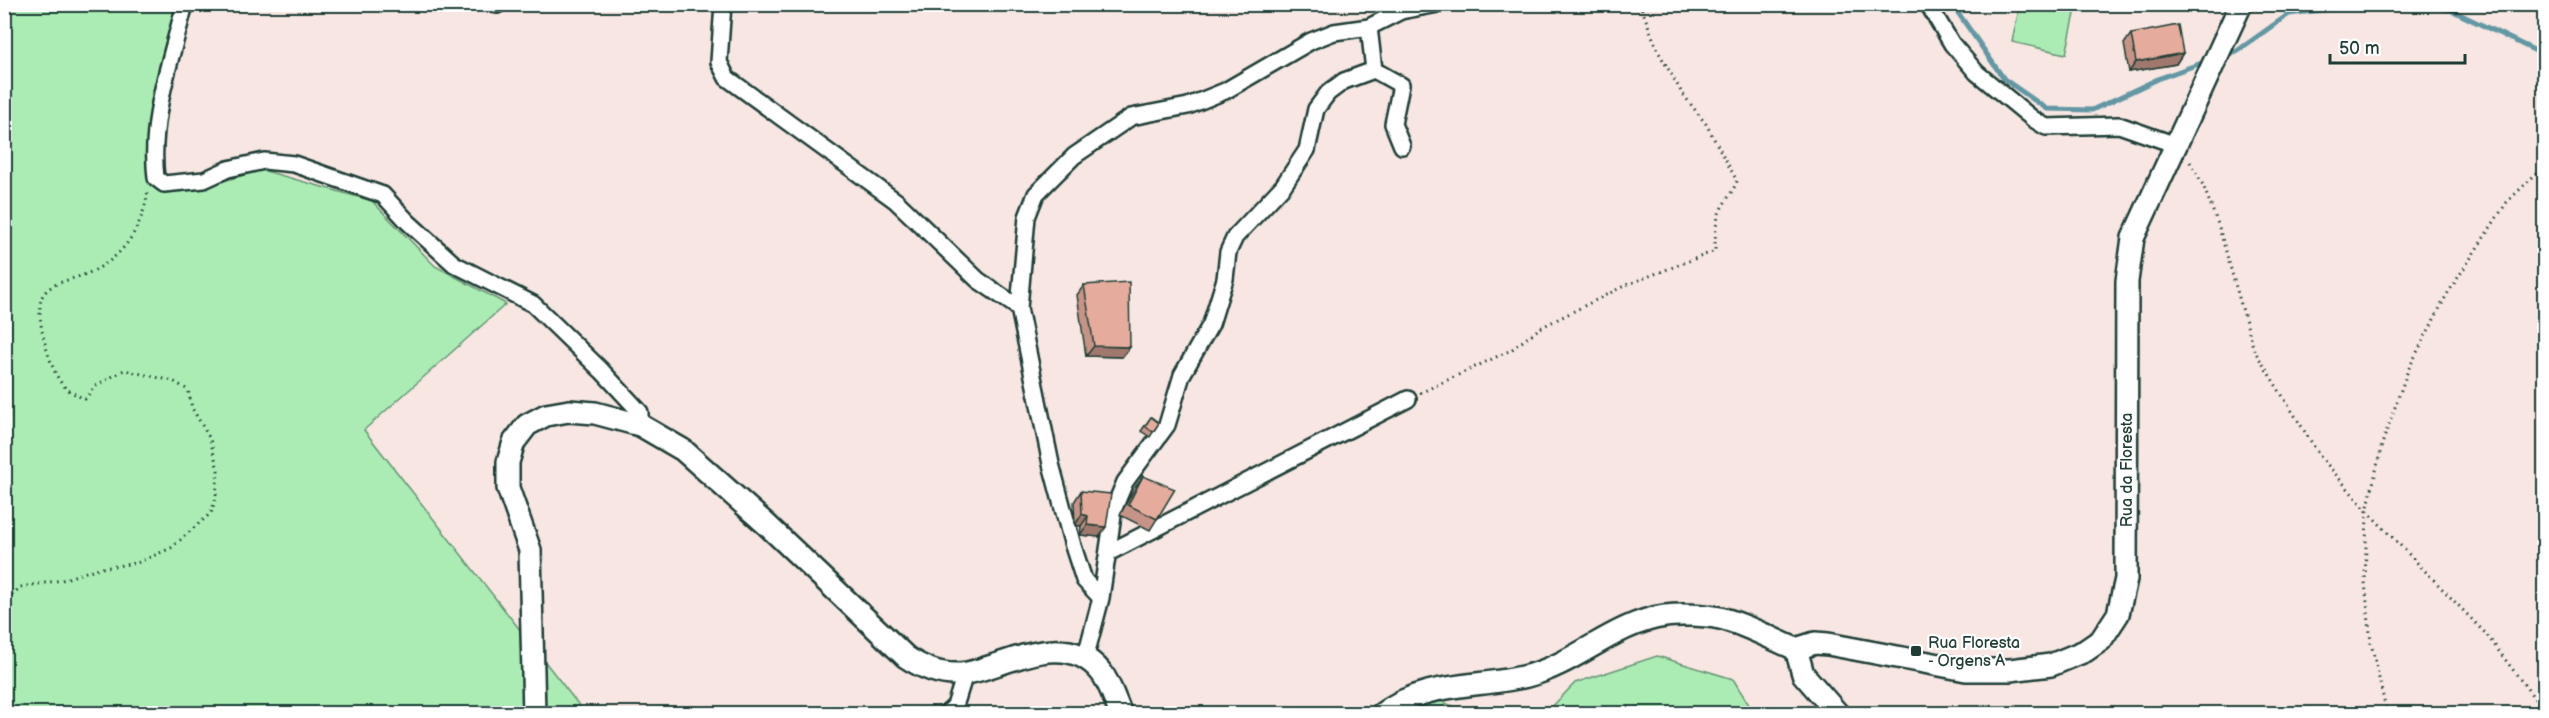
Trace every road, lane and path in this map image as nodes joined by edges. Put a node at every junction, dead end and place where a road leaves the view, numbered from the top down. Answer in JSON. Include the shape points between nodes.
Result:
{"nodes":[{"id":1,"x":185,"y":4,"type":"edge"},
{"id":2,"x":723,"y":4,"type":"edge"},
{"id":3,"x":1438,"y":4,"type":"edge"},
{"id":4,"x":1640,"y":4,"type":"edge"},
{"id":5,"x":1928,"y":4,"type":"edge"},
{"id":6,"x":2241,"y":4,"type":"edge"},
{"id":7,"x":1370,"y":27,"type":"junction"},
{"id":8,"x":1374,"y":70,"type":"junction"},
{"id":9,"x":2175,"y":145,"type":"junction"},
{"id":10,"x":1402,"y":146,"type":"dead end"},
{"id":11,"x":2544,"y":166,"type":"edge"},
{"id":12,"x":148,"y":190,"type":"dead end"},
{"id":13,"x":1019,"y":309,"type":"junction"},
{"id":14,"x":1408,"y":399,"type":"joint"},
{"id":15,"x":640,"y":425,"type":"junction"},
{"id":16,"x":2367,"y":511,"type":"junction"},
{"id":17,"x":1108,"y":553,"type":"junction"},
{"id":18,"x":1101,"y":598,"type":"junction"},
{"id":19,"x":4,"y":604,"type":"edge"},
{"id":20,"x":1797,"y":649,"type":"junction"},
{"id":21,"x":1085,"y":659,"type":"junction"},
{"id":22,"x":965,"y":674,"type":"junction"},
{"id":23,"x":4,"y":689,"type":"edge"},
{"id":24,"x":2544,"y":711,"type":"edge"},
{"id":25,"x":7,"y":714,"type":"edge"},
{"id":26,"x":534,"y":714,"type":"edge"},
{"id":27,"x":946,"y":714,"type":"edge"},
{"id":28,"x":1121,"y":714,"type":"edge"},
{"id":29,"x":1383,"y":714,"type":"edge"},
{"id":30,"x":1838,"y":714,"type":"edge"},
{"id":31,"x":2387,"y":714,"type":"edge"}],
"edges":[{"from":1,"to":15,"type":"street","via":[[163,91],[154,157],[156,178],[164,184],[204,180],[228,169],[264,162],[294,164],[383,195],[454,264],[533,304],[640,412]]},
{"from":2,"to":13,"type":"street","via":[[720,62],[727,78],[896,201],[978,280]]},
{"from":3,"to":7,"type":"street","via":[[1401,10]]},
{"from":4,"to":14,"type":"path","via":[[1658,51],[1682,93],[1706,124],[1737,181],[1720,211],[1715,251],[1626,285],[1540,328],[1511,350]]},
{"from":5,"to":9,"type":"street","via":[[1952,44],[1977,73],[2046,127],[2119,125]]},
{"from":6,"to":9,"type":"street","name":"Rua da Floresta"},
{"from":7,"to":8,"type":"street"},
{"from":7,"to":13,"type":"street","via":[[1334,32],[1311,41],[1225,91],[1188,106],[1131,117],[1074,156],[1036,194],[1027,217]]},
{"from":8,"to":10,"type":"street","via":[[1401,85],[1393,124]]},
{"from":8,"to":17,"type":"street","via":[[1344,81],[1328,93],[1317,109],[1307,150],[1283,186],[1235,237],[1211,324],[1182,375],[1167,425],[1125,482],[1114,508]]},
{"from":9,"to":16,"type":"path","via":[[2192,164],[2207,195],[2254,350],[2320,456]]},
{"from":9,"to":20,"type":"street","name":"Rua da Floresta","via":[[2133,238],[2127,281],[2126,579],[2118,614],[2101,640],[2051,665],[2010,670],[1966,670],[1828,644],[1815,643]]},
{"from":11,"to":16,"type":"path","via":[[2508,202],[2446,296],[2408,370],[2382,444]]},
{"from":12,"to":19,"type":"path","via":[[145,212],[117,256],[88,274],[55,285],[43,296],[39,314],[51,365],[74,395],[85,399],[95,386],[124,370],[173,381],[188,390],[192,408],[210,439],[218,470],[212,513],[171,548],[137,563],[20,587]]},
{"from":13,"to":18,"type":"street","via":[[1051,464],[1073,546],[1084,580]]},
{"from":14,"to":17,"type":"street"},
{"from":15,"to":22,"type":"street","via":[[683,450],[906,657],[923,669]]},
{"from":15,"to":26,"type":"street","via":[[595,413],[569,411],[546,415],[527,425],[514,441],[508,462],[508,488],[530,550]]},
{"from":16,"to":24,"type":"path","via":[[2487,634]]},
{"from":16,"to":31,"type":"path","via":[[2365,582],[2371,644]]},
{"from":17,"to":18,"type":"street"},
{"from":18,"to":21,"type":"street"},
{"from":20,"to":29,"type":"street","via":[[1720,618],[1666,616],[1634,624],[1563,664],[1527,676],[1420,693]]},
{"from":20,"to":30,"type":"street","via":[[1803,674]]},
{"from":21,"to":22,"type":"street","via":[[1063,651],[1042,651]]},
{"from":21,"to":28,"type":"street","via":[[1101,672]]},
{"from":22,"to":27,"type":"street","via":[[955,706]]},
{"from":23,"to":25,"type":"path"}]}
